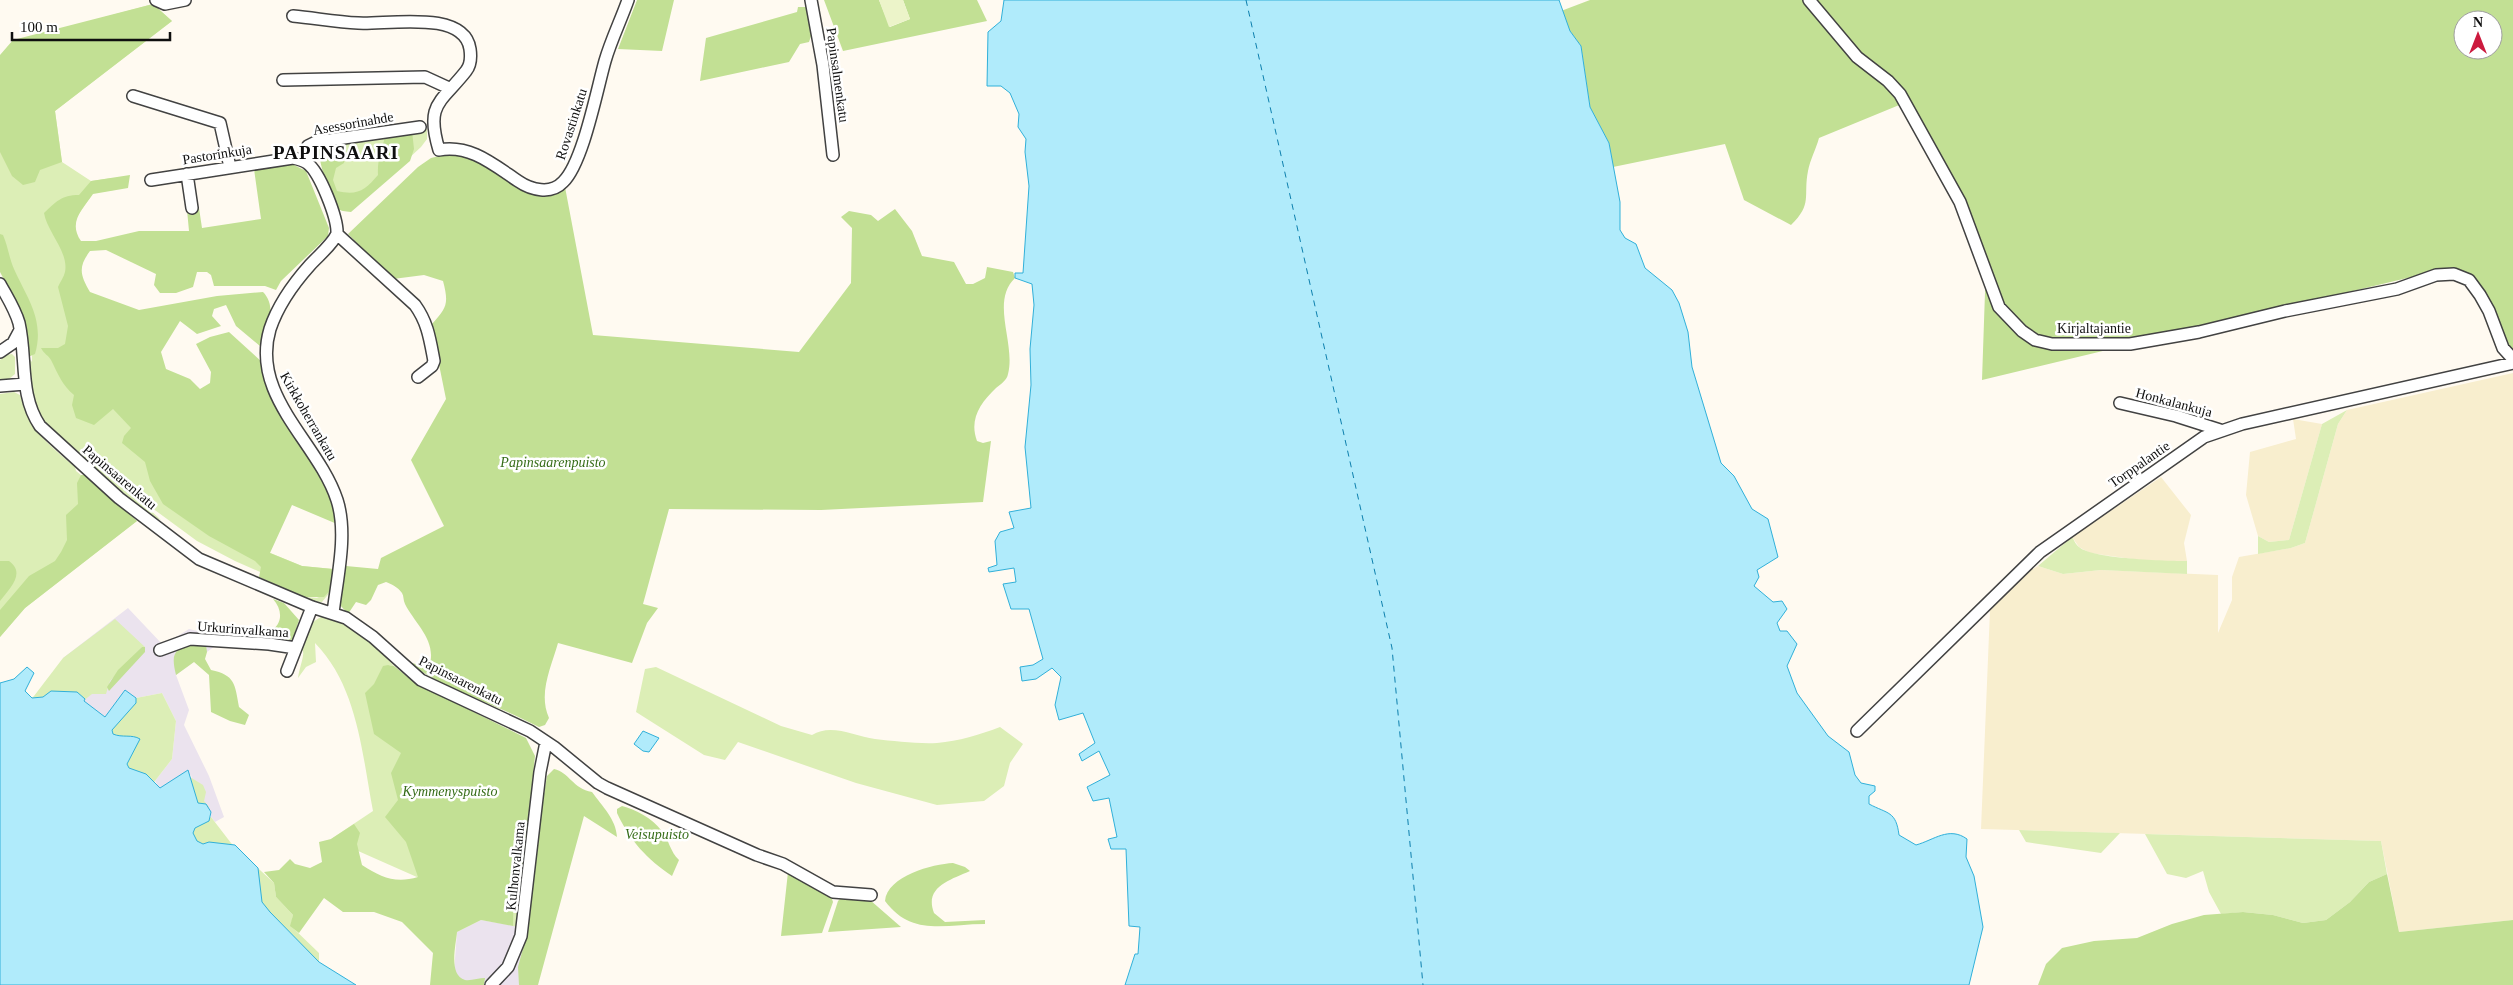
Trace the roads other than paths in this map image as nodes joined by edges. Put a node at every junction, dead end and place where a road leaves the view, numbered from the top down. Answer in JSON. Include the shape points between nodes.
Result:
{"nodes":[{"id":1,"x":156,"y":0,"type":"edge"},
{"id":2,"x":185,"y":0,"type":"edge"},
{"id":3,"x":628,"y":0,"type":"edge"},
{"id":4,"x":811,"y":0,"type":"edge"},
{"id":5,"x":1809,"y":0,"type":"edge"},
{"id":6,"x":293,"y":16,"type":"dead end"},
{"id":7,"x":283,"y":80,"type":"dead end"},
{"id":8,"x":449,"y":88,"type":"junction"},
{"id":9,"x":133,"y":96,"type":"dead end"},
{"id":10,"x":420,"y":127,"type":"dead end"},
{"id":11,"x":834,"y":155,"type":"dead end"},
{"id":12,"x":308,"y":163,"type":"junction"},
{"id":13,"x":230,"y":167,"type":"junction"},
{"id":14,"x":187,"y":174,"type":"junction"},
{"id":15,"x":152,"y":180,"type":"dead end"},
{"id":16,"x":192,"y":208,"type":"dead end"},
{"id":17,"x":338,"y":229,"type":"junction"},
{"id":18,"x":0,"y":284,"type":"edge"},
{"id":19,"x":20,"y":330,"type":"junction"},
{"id":20,"x":0,"y":352,"type":"edge"},
{"id":21,"x":2513,"y":359,"type":"edge"},
{"id":22,"x":2513,"y":363,"type":"edge"},
{"id":23,"x":418,"y":377,"type":"dead end"},
{"id":24,"x":24,"y":384,"type":"junction"},
{"id":25,"x":0,"y":386,"type":"edge"},
{"id":26,"x":2120,"y":403,"type":"dead end"},
{"id":27,"x":2220,"y":430,"type":"junction"},
{"id":28,"x":312,"y":607,"type":"junction"},
{"id":29,"x":333,"y":613,"type":"junction"},
{"id":30,"x":296,"y":648,"type":"junction"},
{"id":31,"x":160,"y":650,"type":"dead end"},
{"id":32,"x":287,"y":671,"type":"dead end"},
{"id":33,"x":1857,"y":731,"type":"dead end"},
{"id":34,"x":546,"y":742,"type":"junction"},
{"id":35,"x":871,"y":894,"type":"dead end"},
{"id":36,"x":491,"y":985,"type":"edge"}],
"edges":[{"from":1,"to":2,"type":"street","via":[[164,4]]},
{"from":3,"to":8,"type":"street","name":"Rovastinkatu","via":[[605,61],[574,166],[560,185],[549,189],[531,188],[478,155],[461,149],[440,150],[434,112]]},
{"from":4,"to":11,"type":"street","name":"Papinsalmenkatu"},
{"from":5,"to":21,"type":"street","name":"Kirjaltajantie","via":[[1857,57],[1900,94],[1960,202],[1999,307],[2035,340],[2052,344],[2130,344],[2199,332],[2397,288],[2436,275],[2454,274],[2469,280],[2480,295],[2503,348]]},
{"from":6,"to":8,"type":"street","via":[[358,23],[447,24],[464,33],[471,56],[466,70]]},
{"from":7,"to":8,"type":"street","via":[[426,77]]},
{"from":9,"to":13,"type":"street","via":[[220,123]]},
{"from":10,"to":12,"type":"street","name":"Asessorinahde","via":[[316,142],[308,146]]},
{"from":12,"to":13,"type":"street","name":"Pastorinkuja","via":[[293,158]]},
{"from":12,"to":17,"type":"street","via":[[318,177]]},
{"from":13,"to":14,"type":"street","name":"Pastorinkuja"},
{"from":14,"to":15,"type":"street","name":"Pastorinkuja"},
{"from":14,"to":16,"type":"street"},
{"from":17,"to":23,"type":"street","via":[[415,306],[427,324],[434,361]]},
{"from":17,"to":29,"type":"street","name":"Kirkkoherrankatu","via":[[284,298],[270,330],[266,357],[269,381],[338,501],[341,529]]},
{"from":18,"to":19,"type":"street","name":"Papinsaarenkatu","via":[[15,311]]},
{"from":19,"to":20,"type":"street","via":[[13,343]]},
{"from":19,"to":24,"type":"street","name":"Papinsaarenkatu"},
{"from":22,"to":27,"type":"street","name":"Torppalantie"},
{"from":24,"to":25,"type":"street"},
{"from":24,"to":28,"type":"street","name":"Papinsaarenkatu","via":[[34,417],[46,434],[119,498],[199,559]]},
{"from":26,"to":27,"type":"street","name":"Honkalankuja"},
{"from":27,"to":33,"type":"street","name":"Torppalantie","via":[[2185,449],[2040,552]]},
{"from":28,"to":29,"type":"street","name":"Papinsaarenkatu"},
{"from":28,"to":30,"type":"street"},
{"from":29,"to":34,"type":"street","name":"Papinsaarenkatu","via":[[373,636],[421,680],[530,731]]},
{"from":30,"to":31,"type":"street","name":"Urkurinvalkama","via":[[190,639]]},
{"from":30,"to":32,"type":"street"},
{"from":34,"to":35,"type":"street","name":"Papinsaarenkatu","via":[[607,788],[783,864],[833,892]]},
{"from":34,"to":36,"type":"street","name":"Kulhonvalkama","via":[[521,936],[508,967]]}]}
